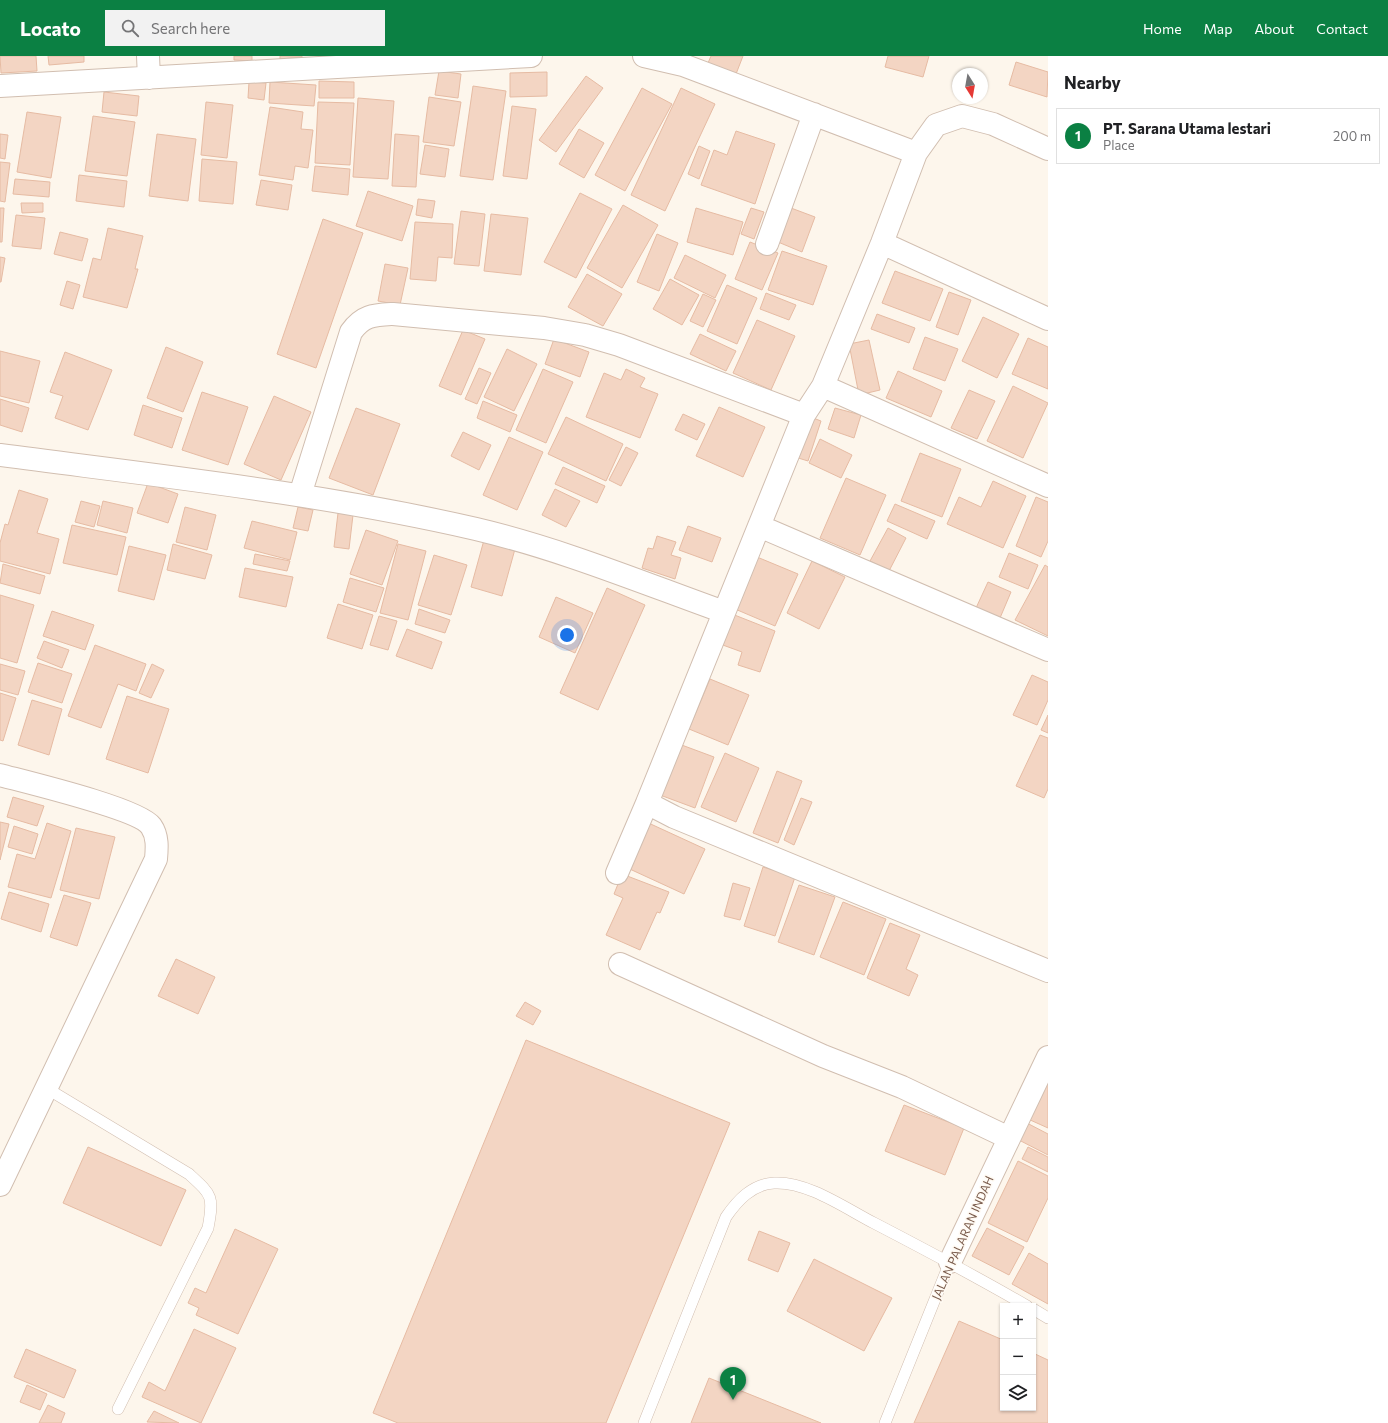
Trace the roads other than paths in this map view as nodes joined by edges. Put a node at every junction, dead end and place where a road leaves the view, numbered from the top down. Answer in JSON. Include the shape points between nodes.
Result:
{"nodes":[{"id":1,"x":148,"y":56,"type":"edge"},
{"id":2,"x":531,"y":56,"type":"edge"},
{"id":3,"x":644,"y":56,"type":"edge"},
{"id":4,"x":148,"y":78,"type":"junction"},
{"id":5,"x":0,"y":86,"type":"edge"},
{"id":6,"x":814,"y":114,"type":"junction"},
{"id":7,"x":1048,"y":148,"type":"edge"},
{"id":8,"x":916,"y":153,"type":"junction"},
{"id":9,"x":882,"y":243,"type":"junction"},
{"id":10,"x":767,"y":244,"type":"dead end"},
{"id":11,"x":1048,"y":319,"type":"edge"},
{"id":12,"x":823,"y":386,"type":"junction"},
{"id":13,"x":804,"y":415,"type":"junction"},
{"id":14,"x":0,"y":455,"type":"edge"},
{"id":15,"x":1048,"y":486,"type":"edge"},
{"id":16,"x":300,"y":495,"type":"junction"},
{"id":17,"x":759,"y":526,"type":"junction"},
{"id":18,"x":724,"y":612,"type":"junction"},
{"id":19,"x":1048,"y":650,"type":"edge"},
{"id":20,"x":0,"y":775,"type":"edge"},
{"id":21,"x":647,"y":803,"type":"junction"},
{"id":22,"x":617,"y":873,"type":"dead end"},
{"id":23,"x":620,"y":964,"type":"dead end"},
{"id":24,"x":1048,"y":972,"type":"edge"},
{"id":25,"x":1048,"y":1056,"type":"edge"},
{"id":26,"x":46,"y":1088,"type":"junction"},
{"id":27,"x":1009,"y":1138,"type":"junction"},
{"id":28,"x":0,"y":1185,"type":"edge"},
{"id":29,"x":950,"y":1262,"type":"junction"},
{"id":30,"x":1022,"y":1303,"type":"edge"},
{"id":31,"x":1036,"y":1312,"type":"edge"},
{"id":32,"x":1048,"y":1318,"type":"edge"},
{"id":33,"x":118,"y":1409,"type":"dead end"},
{"id":34,"x":644,"y":1423,"type":"edge"},
{"id":35,"x":885,"y":1423,"type":"edge"}],
"edges":[{"from":1,"to":4,"type":"street"},
{"from":2,"to":4,"type":"street"},
{"from":3,"to":6,"type":"street","via":[[683,65]]},
{"from":4,"to":5,"type":"street"},
{"from":6,"to":8,"type":"street"},
{"from":6,"to":10,"type":"street"},
{"from":7,"to":8,"type":"street","via":[[993,124],[962,116],[936,125]]},
{"from":8,"to":9,"type":"street"},
{"from":9,"to":11,"type":"street"},
{"from":9,"to":12,"type":"street"},
{"from":12,"to":13,"type":"street"},
{"from":12,"to":15,"type":"street"},
{"from":13,"to":16,"type":"street","via":[[619,345],[585,335],[544,328],[394,314],[373,315],[358,322],[351,332]]},
{"from":13,"to":17,"type":"street"},
{"from":14,"to":16,"type":"street"},
{"from":16,"to":18,"type":"street","via":[[477,529],[558,553]]},
{"from":17,"to":18,"type":"street"},
{"from":17,"to":19,"type":"street"},
{"from":18,"to":21,"type":"street"},
{"from":20,"to":26,"type":"street","via":[[118,808],[151,825],[156,836],[156,859]]},
{"from":21,"to":22,"type":"street"},
{"from":21,"to":24,"type":"street","via":[[674,817]]},
{"from":23,"to":27,"type":"street","via":[[822,1056],[902,1087]]},
{"from":25,"to":27,"type":"street","name":"JALAN PALARAN INDAH"},
{"from":26,"to":28,"type":"street"},
{"from":26,"to":33,"type":"lane","via":[[189,1174],[208,1192],[212,1208],[208,1228]]},
{"from":27,"to":29,"type":"street","name":"JALAN PALARAN INDAH"},
{"from":29,"to":30,"type":"lane"},
{"from":29,"to":34,"type":"lane","via":[[806,1187],[773,1183],[758,1187],[740,1198],[726,1217]]},
{"from":29,"to":35,"type":"lane","name":"JALAN PALARAN INDAH"},
{"from":31,"to":32,"type":"lane"}]}
